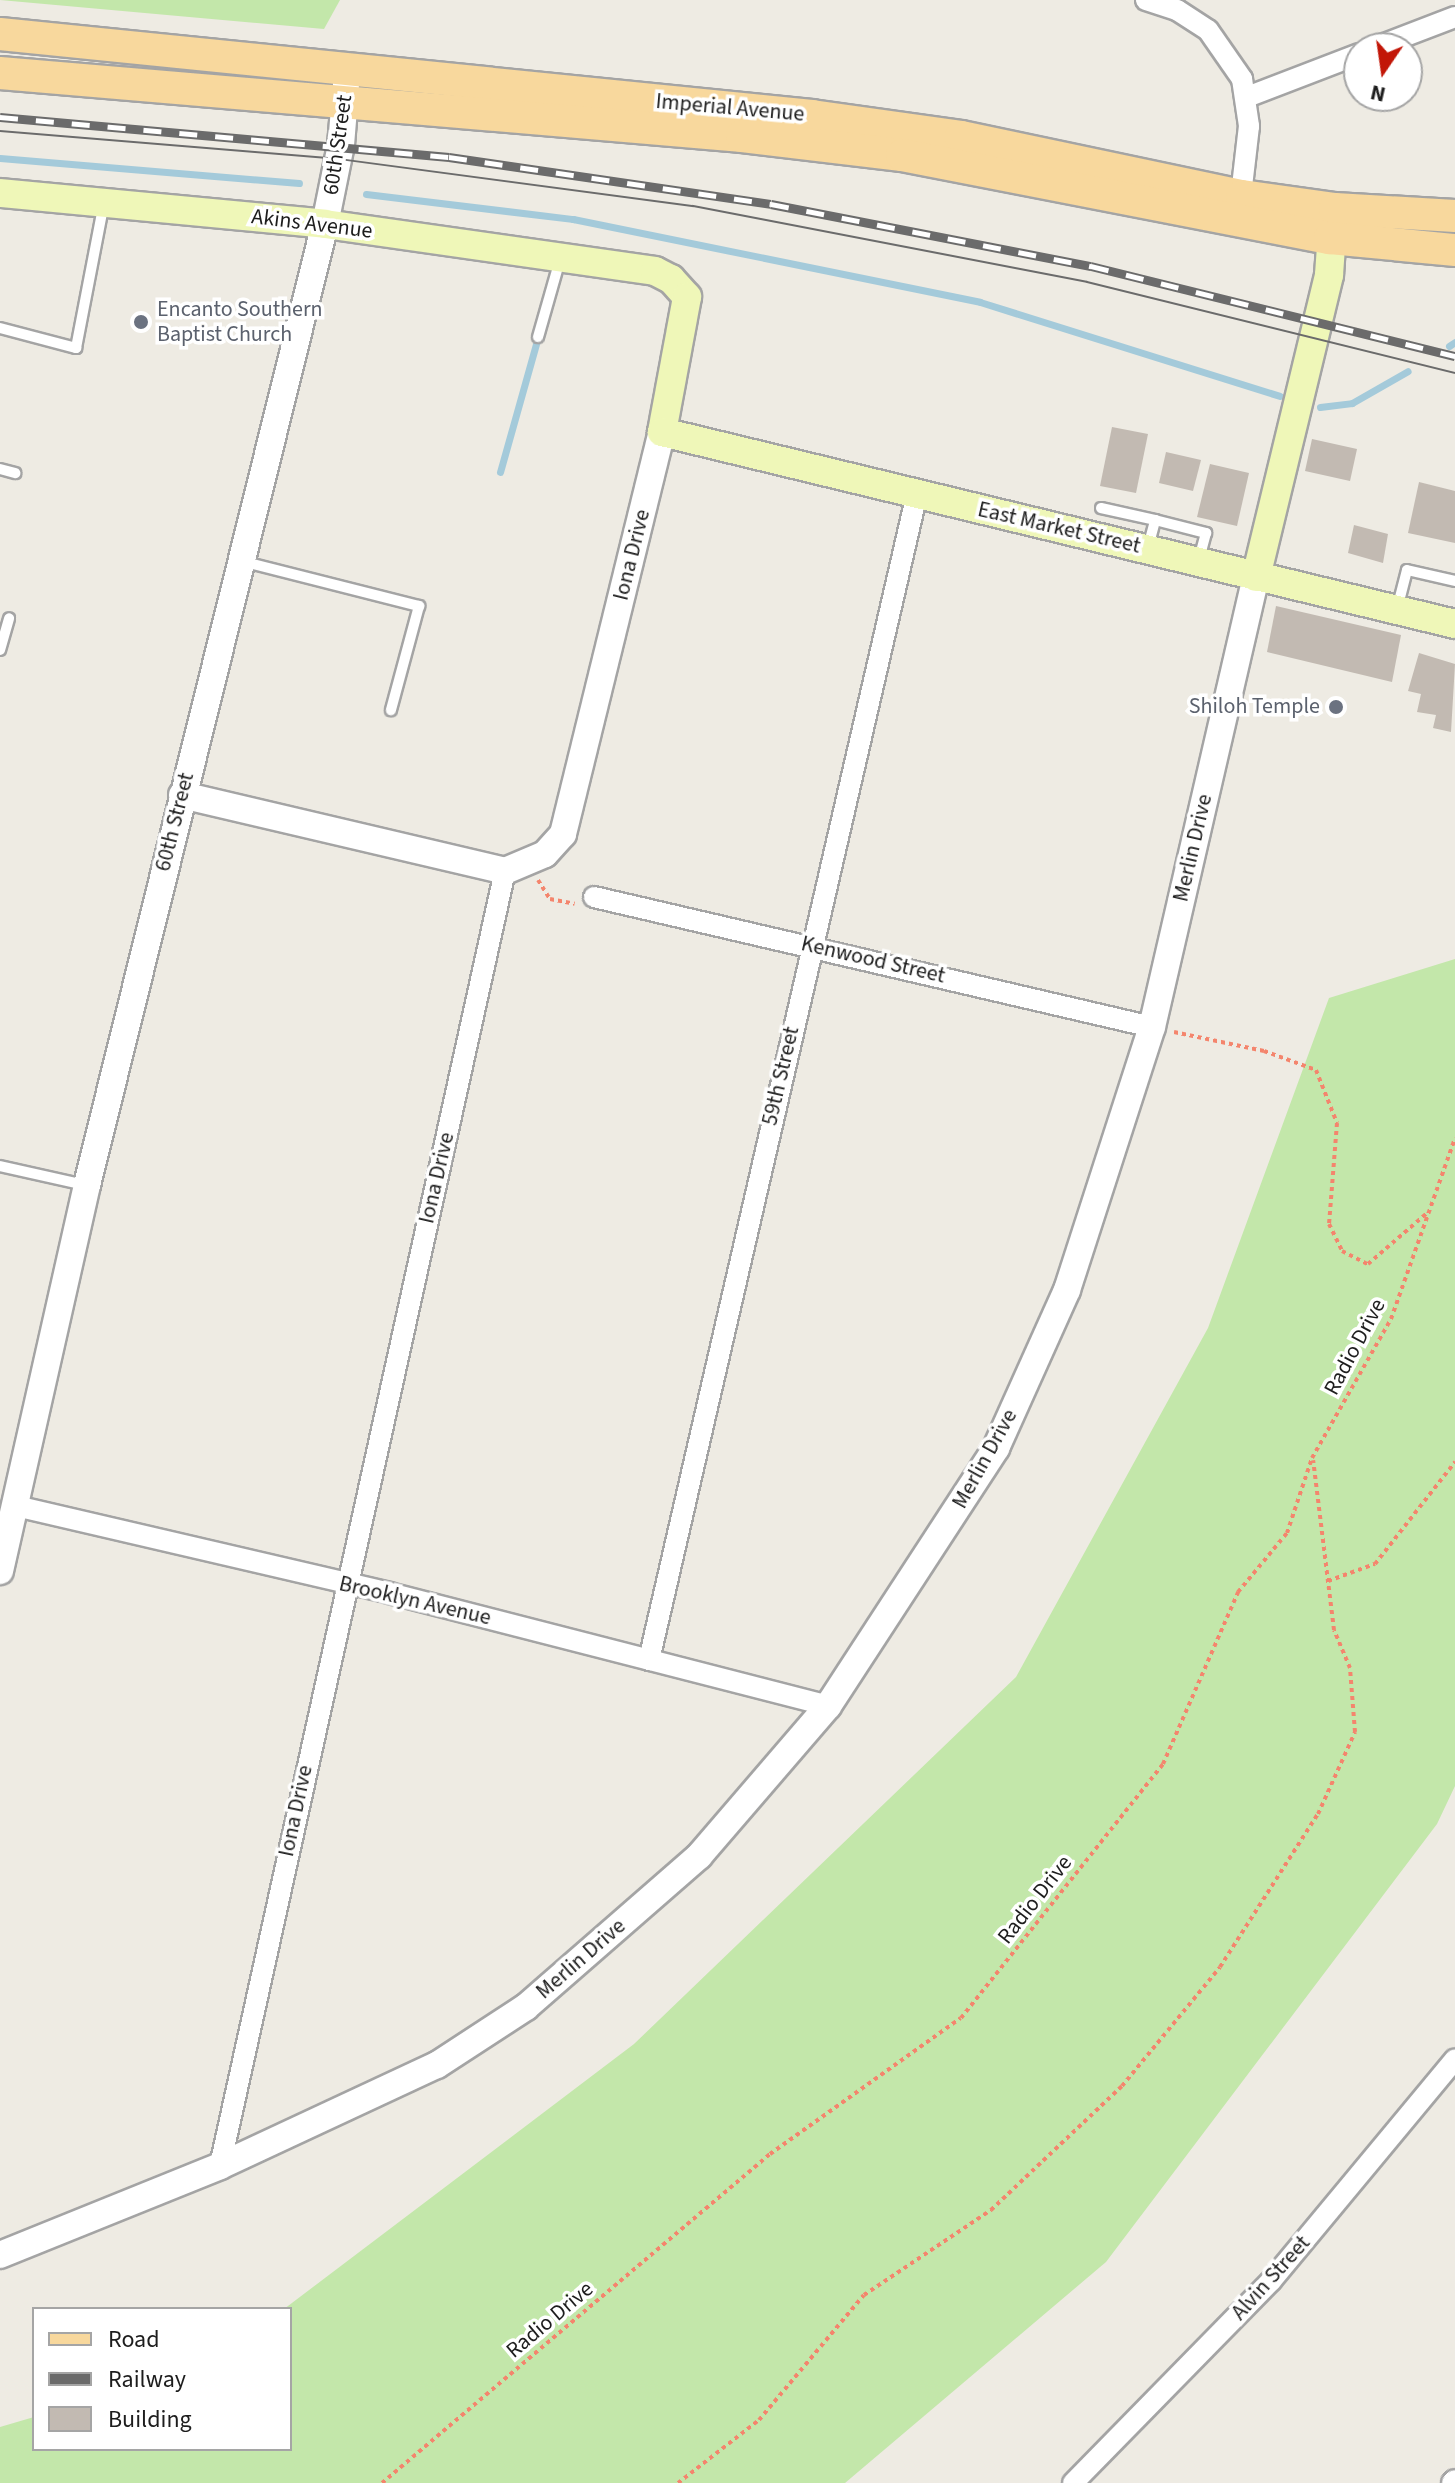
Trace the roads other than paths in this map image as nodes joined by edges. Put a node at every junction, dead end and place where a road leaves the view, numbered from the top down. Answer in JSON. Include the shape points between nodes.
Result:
{"nodes":[{"id":1,"x":1146,"y":0,"type":"edge"},
{"id":2,"x":1455,"y":17,"type":"edge"},
{"id":3,"x":1416,"y":32,"type":"edge"},
{"id":4,"x":0,"y":34,"type":"edge"},
{"id":5,"x":1343,"y":60,"type":"edge"},
{"id":6,"x":0,"y":73,"type":"edge"},
{"id":7,"x":346,"y":87,"type":"junction"},
{"id":8,"x":1247,"y":97,"type":"junction"},
{"id":9,"x":0,"y":193,"type":"edge"},
{"id":10,"x":104,"y":202,"type":"junction"},
{"id":11,"x":1239,"y":208,"type":"junction"},
{"id":12,"x":1455,"y":216,"type":"edge"},
{"id":13,"x":1332,"y":223,"type":"junction"},
{"id":14,"x":325,"y":224,"type":"junction"},
{"id":15,"x":1455,"y":250,"type":"edge"},
{"id":16,"x":560,"y":258,"type":"junction"},
{"id":17,"x":622,"y":268,"type":"joint"},
{"id":18,"x":0,"y":328,"type":"edge"},
{"id":19,"x":538,"y":337,"type":"dead end"},
{"id":20,"x":662,"y":432,"type":"junction"},
{"id":21,"x":0,"y":469,"type":"edge"},
{"id":22,"x":15,"y":473,"type":"dead end"},
{"id":23,"x":917,"y":494,"type":"junction"},
{"id":24,"x":1101,"y":508,"type":"dead end"},
{"id":25,"x":1155,"y":520,"type":"junction"},
{"id":26,"x":1148,"y":549,"type":"junction"},
{"id":27,"x":239,"y":561,"type":"junction"},
{"id":28,"x":1199,"y":561,"type":"junction"},
{"id":29,"x":1256,"y":577,"type":"junction"},
{"id":30,"x":1455,"y":581,"type":"edge"},
{"id":31,"x":1397,"y":610,"type":"junction"},
{"id":32,"x":9,"y":618,"type":"dead end"},
{"id":33,"x":1455,"y":624,"type":"edge"},
{"id":34,"x":0,"y":650,"type":"edge"},
{"id":35,"x":391,"y":710,"type":"dead end"},
{"id":36,"x":182,"y":795,"type":"junction"},
{"id":37,"x":516,"y":867,"type":"junction"},
{"id":38,"x":594,"y":897,"type":"road end"},
{"id":39,"x":811,"y":945,"type":"junction"},
{"id":40,"x":1152,"y":1027,"type":"junction"},
{"id":41,"x":0,"y":1166,"type":"edge"},
{"id":42,"x":87,"y":1185,"type":"junction"},
{"id":43,"x":8,"y":1505,"type":"edge"},
{"id":44,"x":0,"y":1571,"type":"edge"},
{"id":45,"x":345,"y":1586,"type":"junction"},
{"id":46,"x":649,"y":1660,"type":"junction"},
{"id":47,"x":828,"y":1706,"type":"junction"},
{"id":48,"x":1455,"y":2059,"type":"edge"},
{"id":49,"x":220,"y":2166,"type":"junction"},
{"id":50,"x":0,"y":2255,"type":"edge"},
{"id":51,"x":1073,"y":2483,"type":"edge"}],
"edges":[{"from":1,"to":8,"type":"street","via":[[1177,10],[1208,30],[1233,60]]},
{"from":2,"to":3,"type":"street"},
{"from":4,"to":7,"type":"main road","name":"Imperial Avenue"},
{"from":5,"to":8,"type":"street"},
{"from":6,"to":7,"type":"main road","name":"Imperial Avenue"},
{"from":7,"to":11,"type":"main road","name":"Imperial Avenue","via":[[902,155]]},
{"from":7,"to":14,"type":"street","name":"60th Street"},
{"from":8,"to":11,"type":"street"},
{"from":9,"to":10,"type":"main road","name":"Akins Avenue"},
{"from":10,"to":14,"type":"main road","name":"Akins Avenue"},
{"from":10,"to":18,"type":"lane","via":[[76,348]]},
{"from":11,"to":13,"type":"main road","name":"Imperial Avenue"},
{"from":12,"to":13,"type":"main road","name":"Imperial Avenue"},
{"from":13,"to":15,"type":"main road","name":"Imperial Avenue"},
{"from":13,"to":29,"type":"main road","name":"Merlin Drive","via":[[1329,275]]},
{"from":14,"to":16,"type":"main road","name":"Akins Avenue"},
{"from":14,"to":27,"type":"street","name":"60th Street"},
{"from":16,"to":17,"type":"main road","name":"Akins Avenue"},
{"from":16,"to":19,"type":"lane"},
{"from":17,"to":20,"type":"main road","name":"Iona Drive","via":[[655,271],[687,297]]},
{"from":20,"to":23,"type":"main road","name":"East Market Street"},
{"from":20,"to":37,"type":"street","name":"Iona Drive","via":[[563,834],[545,854]]},
{"from":21,"to":22,"type":"lane"},
{"from":23,"to":26,"type":"main road","name":"East Market Street"},
{"from":23,"to":39,"type":"street","name":"59th Street"},
{"from":24,"to":25,"type":"lane"},
{"from":25,"to":26,"type":"lane"},
{"from":25,"to":28,"type":"lane","via":[[1206,533]]},
{"from":26,"to":28,"type":"main road","name":"East Market Street"},
{"from":27,"to":35,"type":"lane","via":[[419,606]]},
{"from":27,"to":36,"type":"street","name":"60th Street"},
{"from":28,"to":29,"type":"main road","name":"East Market Street"},
{"from":29,"to":31,"type":"main road","name":"East Market Street"},
{"from":29,"to":40,"type":"street","name":"Merlin Drive"},
{"from":30,"to":31,"type":"lane","via":[[1407,570]]},
{"from":31,"to":33,"type":"main road","name":"East Market Street"},
{"from":32,"to":34,"type":"lane"},
{"from":36,"to":37,"type":"street"},
{"from":36,"to":42,"type":"street","name":"60th Street"},
{"from":37,"to":45,"type":"street","name":"Iona Drive"},
{"from":38,"to":39,"type":"street","name":"Kenwood Street"},
{"from":39,"to":40,"type":"street","name":"Kenwood Street"},
{"from":39,"to":46,"type":"street","name":"59th Street"},
{"from":40,"to":47,"type":"street","name":"Merlin Drive","via":[[1067,1290],[996,1448]]},
{"from":41,"to":42,"type":"lane"},
{"from":42,"to":43,"type":"street","name":"60th Street"},
{"from":43,"to":44,"type":"street","name":"60th Street"},
{"from":43,"to":45,"type":"street","name":"Brooklyn Avenue"},
{"from":45,"to":46,"type":"street","name":"Brooklyn Avenue"},
{"from":45,"to":49,"type":"street","name":"Iona Drive"},
{"from":46,"to":47,"type":"street","name":"Brooklyn Avenue"},
{"from":47,"to":49,"type":"street","name":"Merlin Drive","via":[[699,1856],[526,2007],[437,2065]]},
{"from":48,"to":51,"type":"street","name":"Alvin Street","via":[[1271,2281]]},
{"from":49,"to":50,"type":"street","name":"Merlin Drive"}]}
